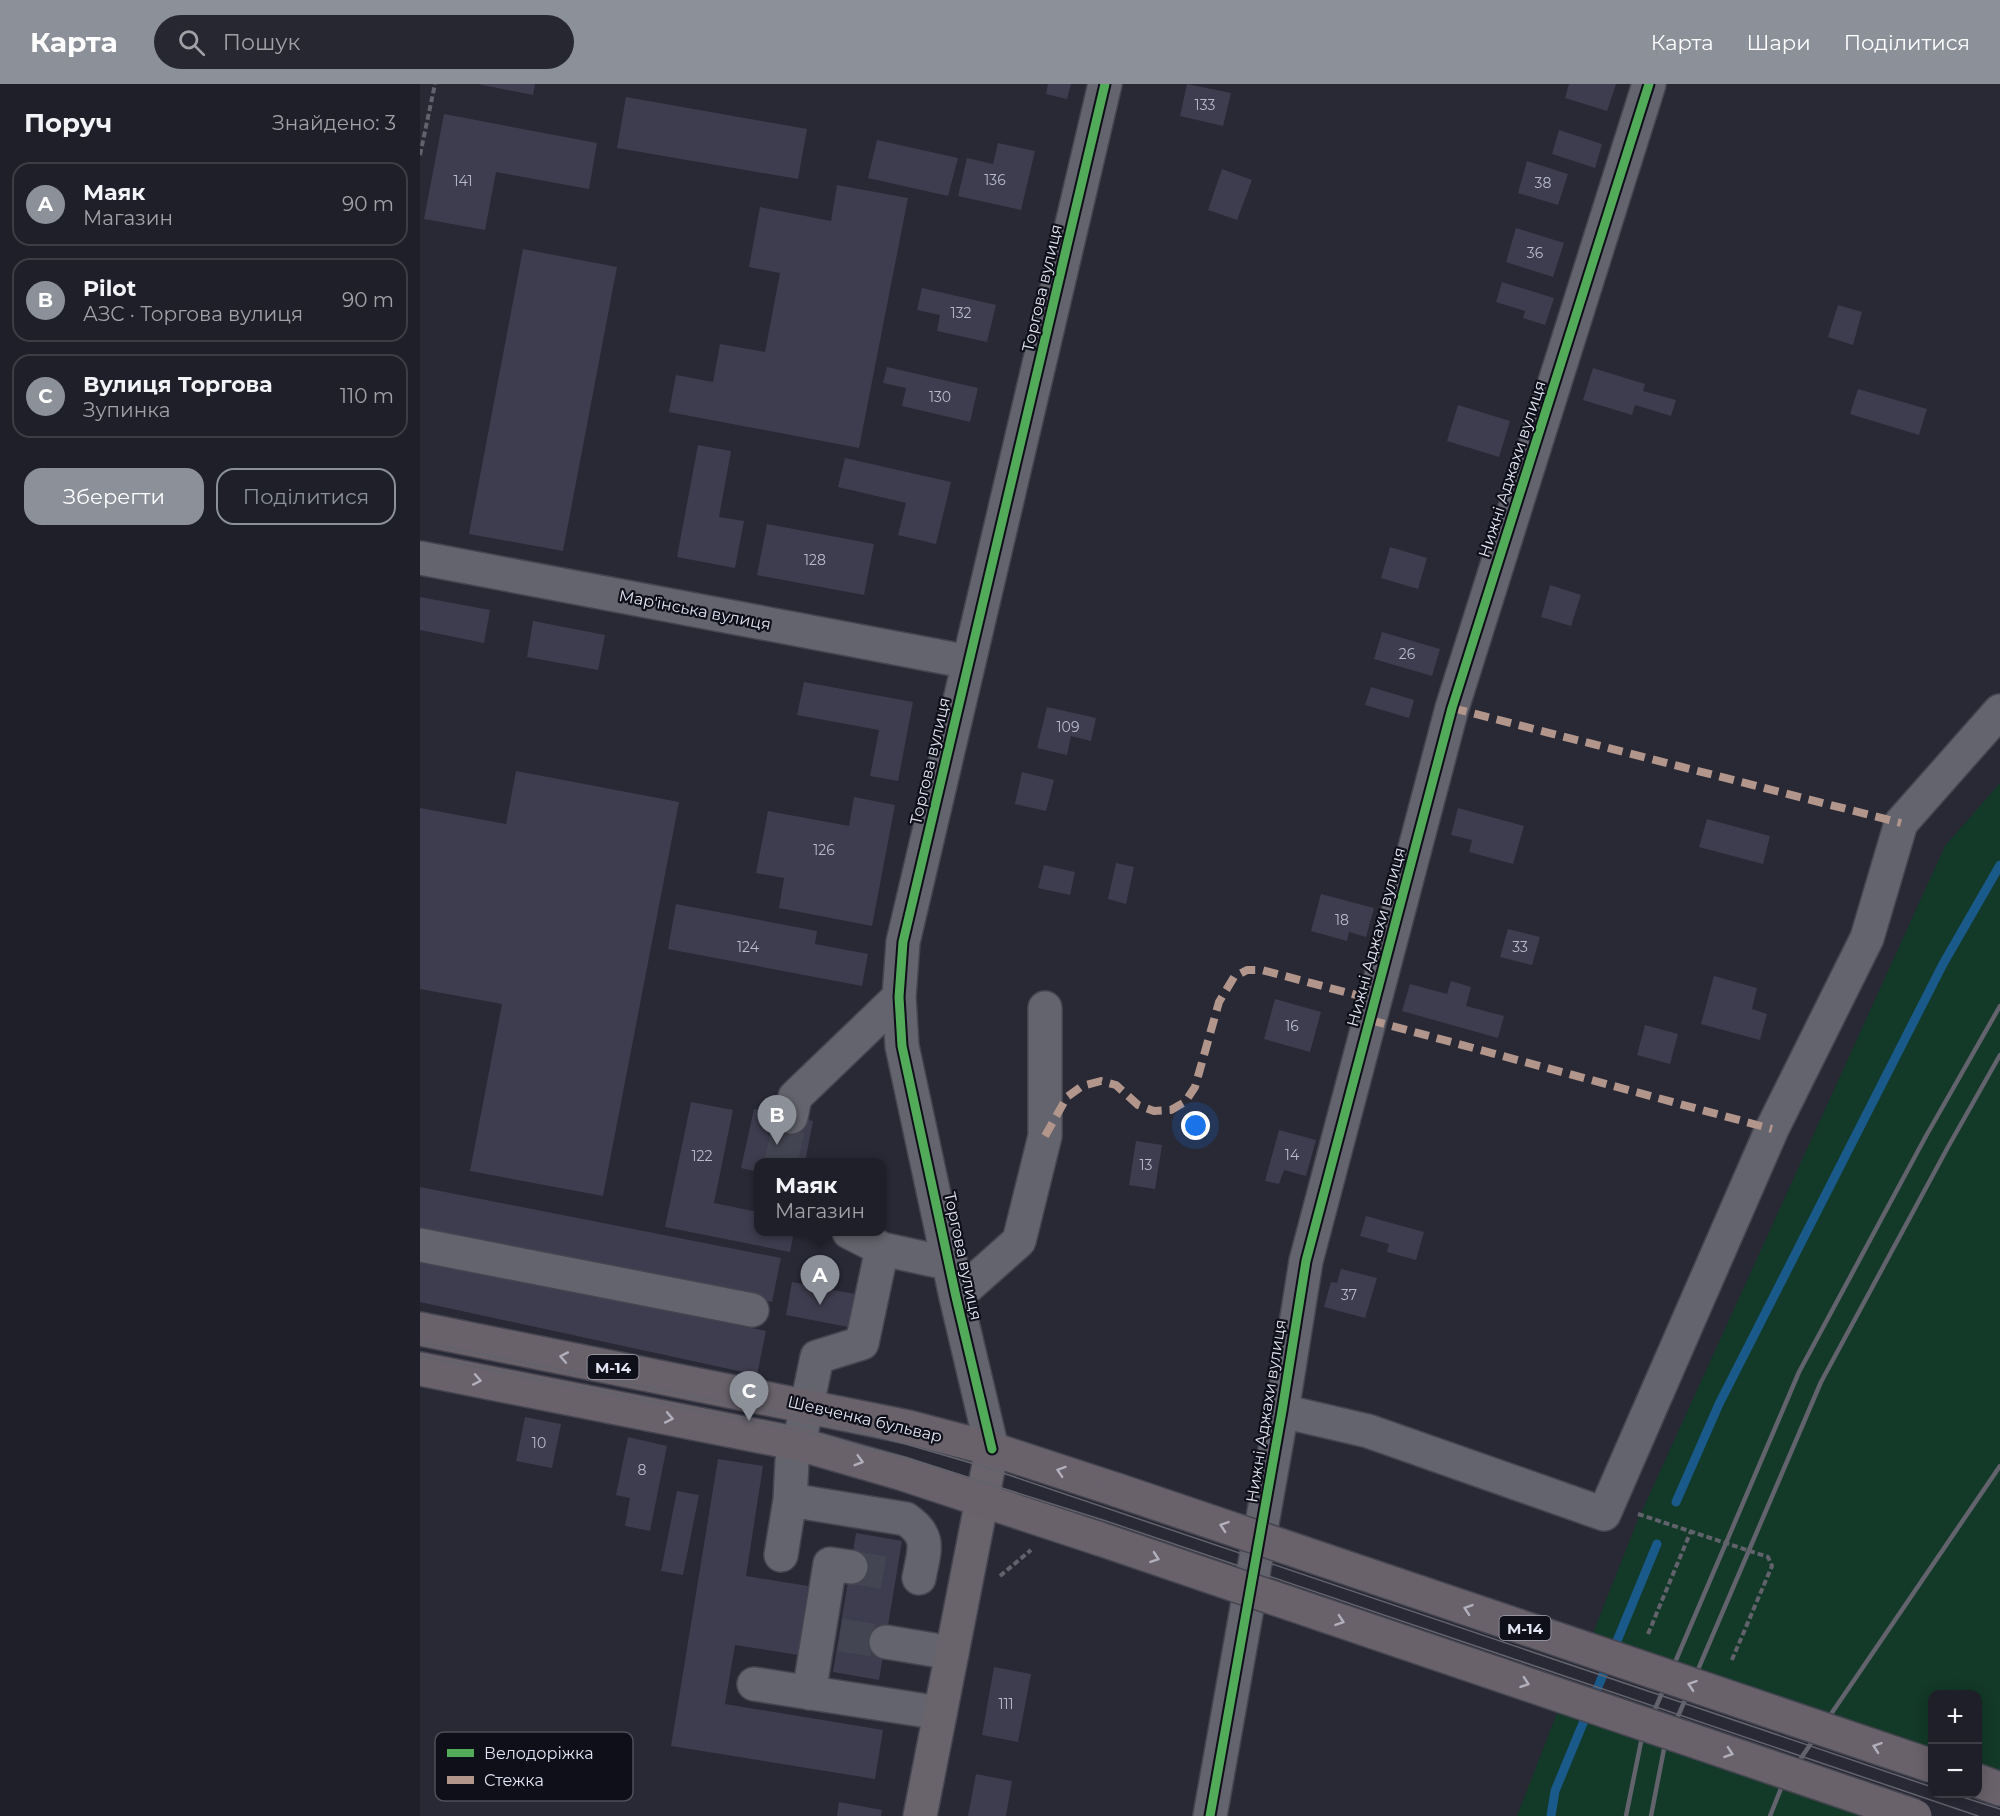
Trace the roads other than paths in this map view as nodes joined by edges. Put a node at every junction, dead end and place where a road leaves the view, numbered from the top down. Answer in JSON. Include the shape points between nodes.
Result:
{"nodes":[{"id":1,"x":1105,"y":84,"type":"edge"},
{"id":2,"x":1649,"y":84,"type":"edge"},
{"id":3,"x":420,"y":558,"type":"edge"},
{"id":4,"x":969,"y":662,"type":"junction"},
{"id":5,"x":2000,"y":711,"type":"edge"},
{"id":6,"x":899,"y":997,"type":"junction"},
{"id":7,"x":1045,"y":1008,"type":"dead end"},
{"id":8,"x":791,"y":1117,"type":"tunnel mouth"},
{"id":9,"x":857,"y":1236,"type":"edge"},
{"id":10,"x":420,"y":1245,"type":"edge"},
{"id":11,"x":882,"y":1249,"type":"junction"},
{"id":12,"x":951,"y":1264,"type":"junction"},
{"id":13,"x":956,"y":1297,"type":"junction"},
{"id":14,"x":752,"y":1311,"type":"dead end"},
{"id":15,"x":420,"y":1329,"type":"edge"},
{"id":16,"x":420,"y":1369,"type":"edge"},
{"id":17,"x":807,"y":1406,"type":"junction"},
{"id":18,"x":1282,"y":1411,"type":"junction"},
{"id":19,"x":799,"y":1444,"type":"junction"},
{"id":20,"x":992,"y":1449,"type":"junction"},
{"id":21,"x":789,"y":1500,"type":"junction"},
{"id":22,"x":982,"y":1501,"type":"junction"},
{"id":23,"x":781,"y":1555,"type":"dead end"},
{"id":24,"x":851,"y":1567,"type":"tunnel mouth"},
{"id":25,"x":965,"y":1585,"type":"junction"},
{"id":26,"x":886,"y":1642,"type":"tunnel mouth"},
{"id":27,"x":952,"y":1653,"type":"junction"},
{"id":28,"x":754,"y":1684,"type":"dead end"},
{"id":29,"x":809,"y":1693,"type":"junction"},
{"id":30,"x":940,"y":1713,"type":"junction"},
{"id":31,"x":1928,"y":1765,"type":"edge"},
{"id":32,"x":920,"y":1816,"type":"edge"},
{"id":33,"x":1210,"y":1816,"type":"edge"},
{"id":34,"x":1915,"y":1816,"type":"edge"}],
"edges":[{"from":1,"to":4,"type":"street","name":"Торгова вулиця"},
{"from":2,"to":18,"type":"street","name":"Нижні Аджахи вулиця","via":[[1452,708],[1306,1261]]},
{"from":3,"to":4,"type":"street","name":"Мар'їнська вулиця"},
{"from":4,"to":6,"type":"street","name":"Торгова вулиця","via":[[903,942]]},
{"from":5,"to":18,"type":"street","name":"Нижні Аджахи вулиця","via":[[1901,823],[1867,938],[1772,1129],[1604,1514],[1368,1431]]},
{"from":6,"to":8,"type":"street","via":[[795,1097]]},
{"from":6,"to":12,"type":"street","name":"Торгова вулиця","via":[[902,1046]]},
{"from":7,"to":13,"type":"street","via":[[1045,1136],[1019,1241]]},
{"from":9,"to":11,"type":"street"},
{"from":10,"to":14,"type":"street"},
{"from":11,"to":12,"type":"street"},
{"from":11,"to":17,"type":"street","via":[[862,1343],[804,1355]]},
{"from":12,"to":13,"type":"street","name":"Торгова вулиця"},
{"from":13,"to":20,"type":"street","name":"Торгова вулиця"},
{"from":17,"to":15,"type":"highway","name":"Шевченка бульвар","number":"М-14","one_way":true},
{"from":16,"to":19,"type":"highway","number":"М-14","one_way":true},
{"from":17,"to":19,"type":"street"},
{"from":17,"to":20,"type":"highway","name":"Шевченка бульвар","number":"М-14"},
{"from":18,"to":33,"type":"street","name":"Нижні Аджахи вулиця"},
{"from":19,"to":21,"type":"street","via":[[792,1461]]},
{"from":19,"to":22,"type":"highway","number":"М-14","one_way":true},
{"from":20,"to":22,"type":"main road","name":"Торгова вулиця"},
{"from":31,"to":20,"type":"highway","number":"М-14","one_way":true,"bridge":true},
{"from":21,"to":23,"type":"street"},
{"from":21,"to":25,"type":"street","via":[[906,1519],[919,1528],[925,1544],[908,1576]]},
{"from":22,"to":25,"type":"main road","name":"Торгова вулиця"},
{"from":22,"to":34,"type":"highway","number":"М-14","one_way":true,"bridge":true},
{"from":24,"to":29,"type":"street","via":[[830,1564],[829,1633]]},
{"from":25,"to":27,"type":"main road","name":"Торгова вулиця"},
{"from":26,"to":27,"type":"street"},
{"from":27,"to":30,"type":"main road","name":"Торгова вулиця"},
{"from":28,"to":29,"type":"street"},
{"from":29,"to":30,"type":"street"},
{"from":30,"to":32,"type":"main road","name":"Торгова вулиця"}]}
